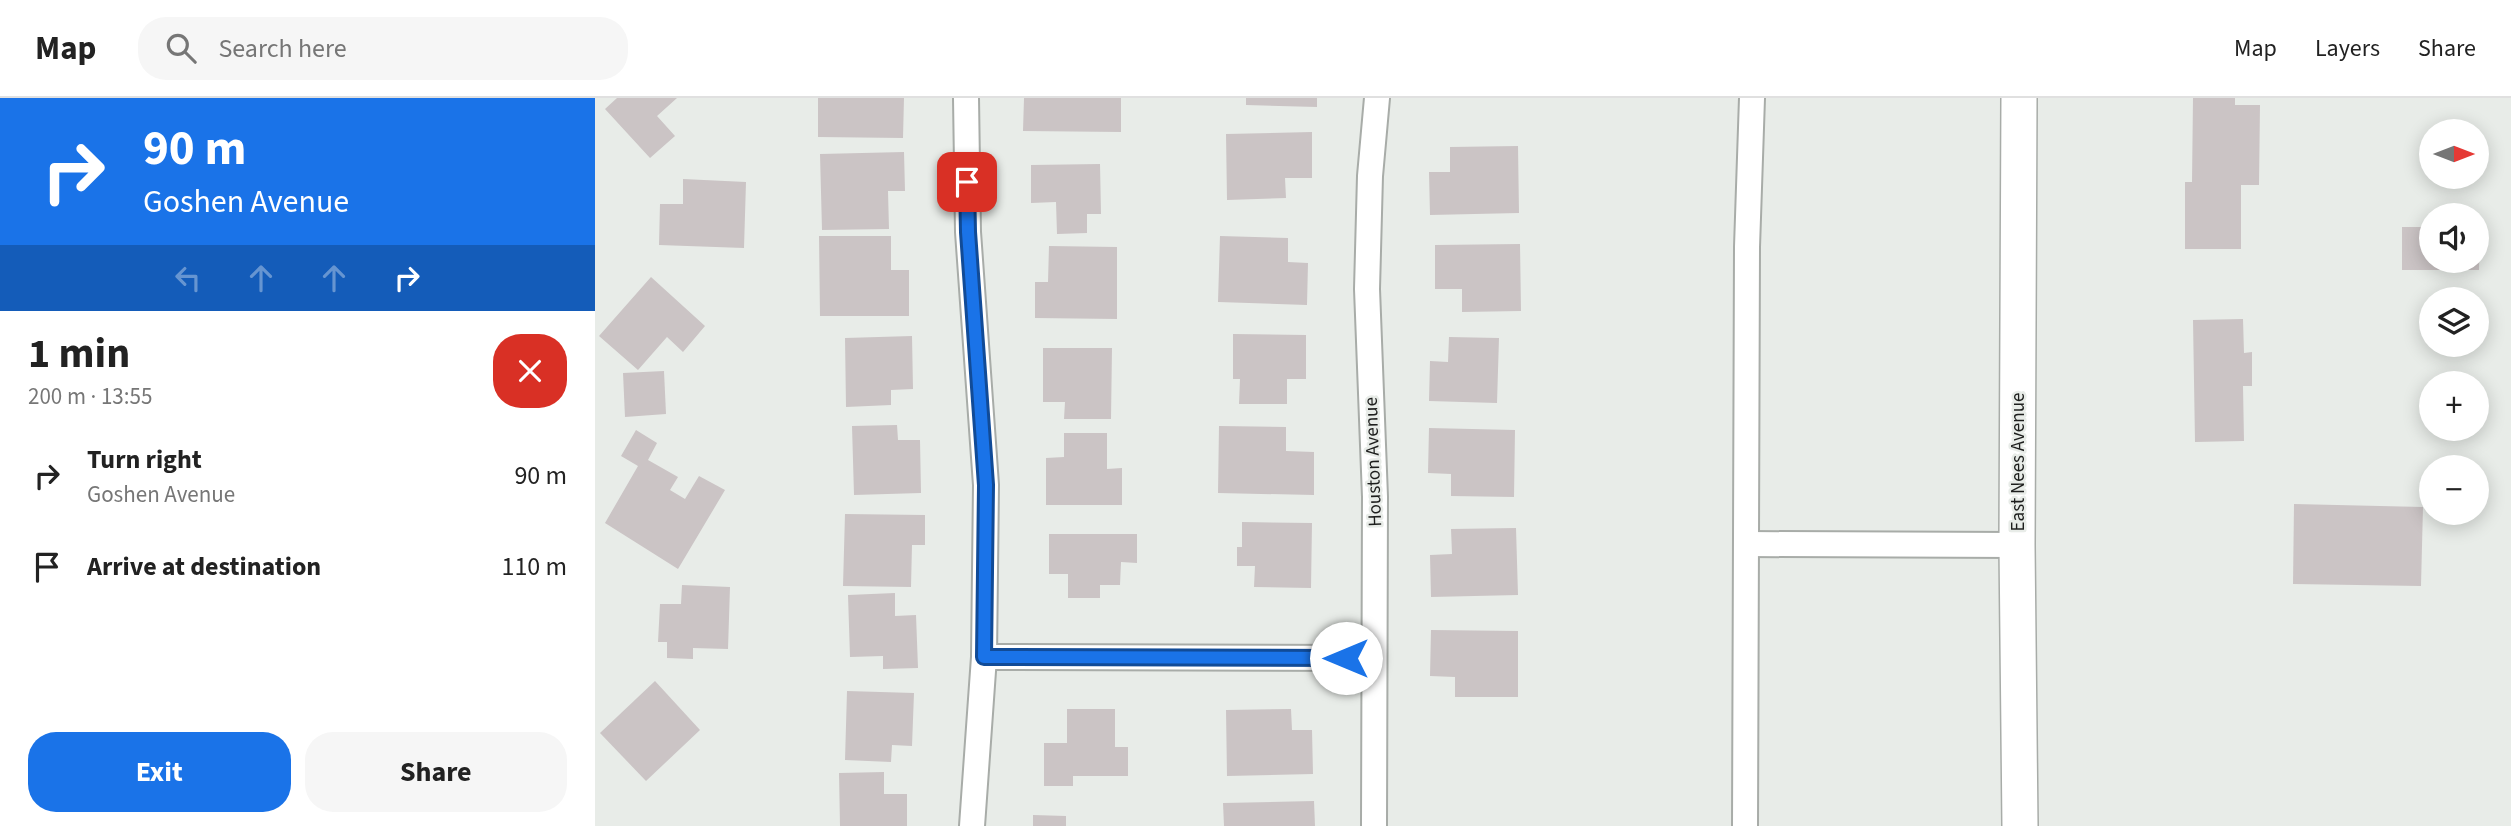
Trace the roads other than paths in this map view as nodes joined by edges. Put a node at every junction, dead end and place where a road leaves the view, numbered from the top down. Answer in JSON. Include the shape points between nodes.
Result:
{"nodes":[{"id":1,"x":966,"y":98,"type":"edge"},
{"id":2,"x":1377,"y":98,"type":"edge"},
{"id":3,"x":1752,"y":98,"type":"edge"},
{"id":4,"x":2019,"y":98,"type":"edge"},
{"id":5,"x":1747,"y":544,"type":"junction"},
{"id":6,"x":2017,"y":545,"type":"junction"},
{"id":7,"x":984,"y":657,"type":"junction"},
{"id":8,"x":1374,"y":658,"type":"junction"},
{"id":9,"x":972,"y":826,"type":"edge"},
{"id":10,"x":1374,"y":826,"type":"edge"},
{"id":11,"x":1745,"y":826,"type":"edge"},
{"id":12,"x":2020,"y":826,"type":"edge"}],
"edges":[{"from":1,"to":7,"type":"street","via":[[968,232],[986,485]]},
{"from":2,"to":8,"type":"street","name":"Houston Avenue","via":[[1367,289],[1375,497]]},
{"from":3,"to":5,"type":"street"},
{"from":4,"to":6,"type":"main road","name":"East Nees Avenue"},
{"from":5,"to":6,"type":"street"},
{"from":5,"to":11,"type":"street"},
{"from":6,"to":12,"type":"main road","name":"East Nees Avenue"},
{"from":7,"to":8,"type":"street"},
{"from":7,"to":9,"type":"street"},
{"from":8,"to":10,"type":"street","name":"Houston Avenue"}]}
